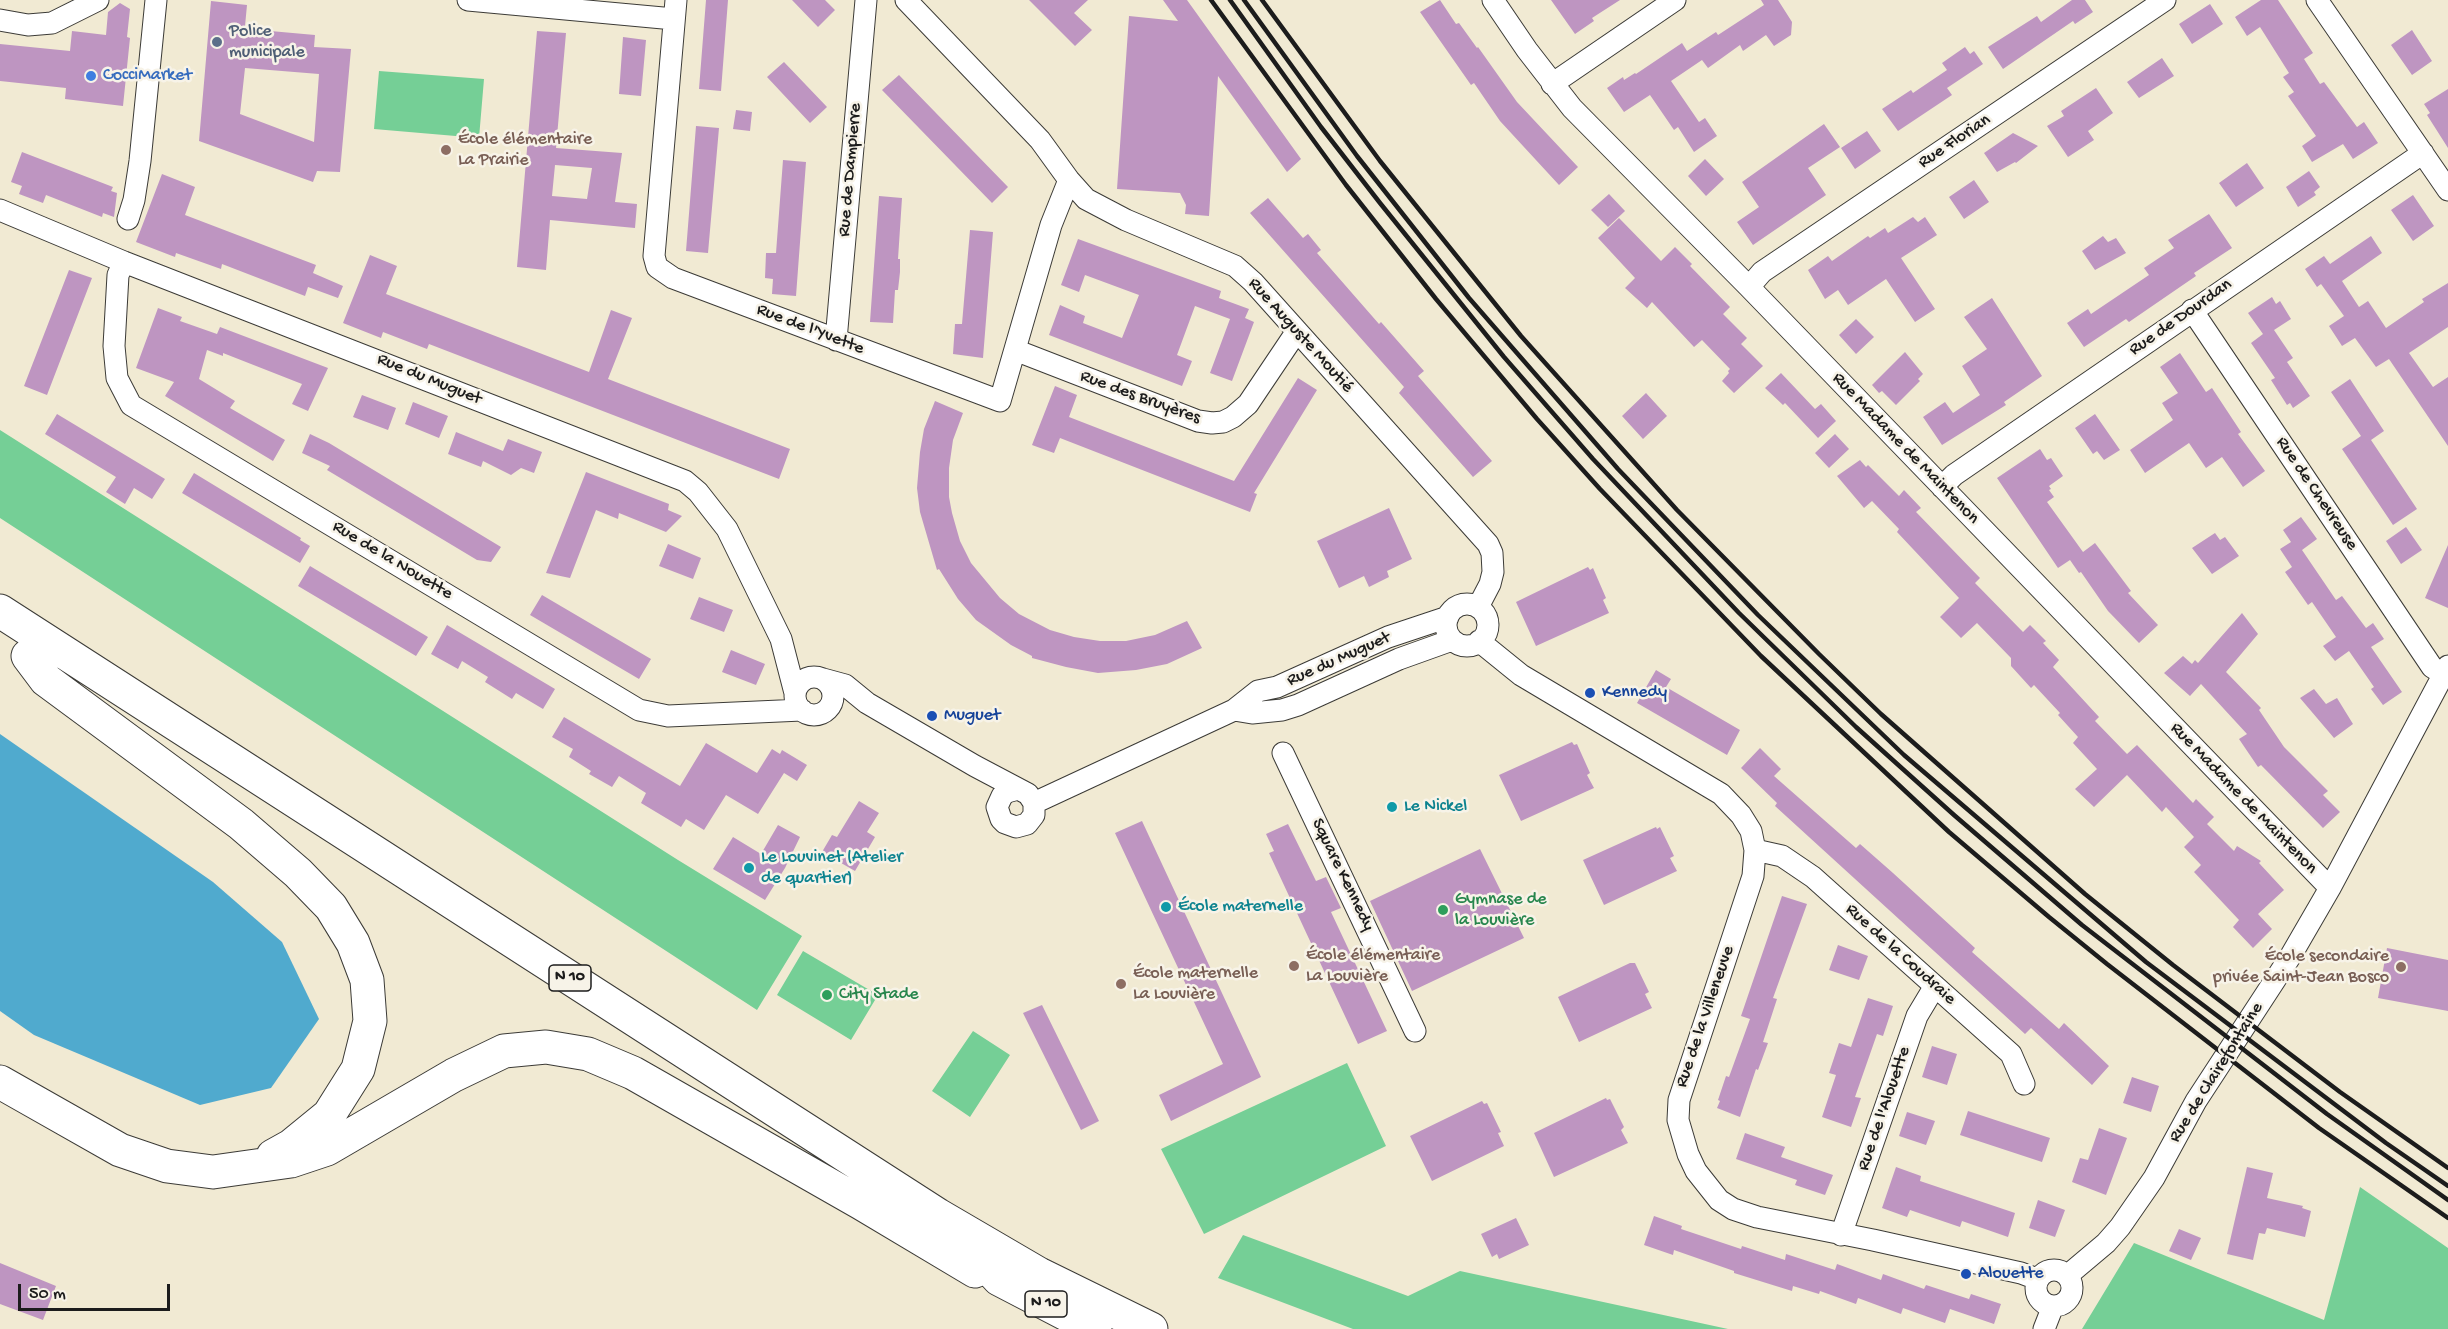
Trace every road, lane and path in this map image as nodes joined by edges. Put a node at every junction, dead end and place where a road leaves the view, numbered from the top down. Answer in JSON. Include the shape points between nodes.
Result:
{"nodes":[{"id":1,"x":98,"y":0,"type":"edge"},
{"id":2,"x":156,"y":0,"type":"edge"},
{"id":3,"x":468,"y":0,"type":"edge"},
{"id":4,"x":866,"y":0,"type":"edge"},
{"id":5,"x":906,"y":0,"type":"edge"},
{"id":6,"x":1493,"y":0,"type":"edge"},
{"id":7,"x":1675,"y":0,"type":"edge"},
{"id":8,"x":2165,"y":0,"type":"edge"},
{"id":9,"x":2318,"y":0,"type":"edge"},
{"id":10,"x":675,"y":9,"type":"edge"},
{"id":11,"x":0,"y":20,"type":"edge"},
{"id":12,"x":1552,"y":84,"type":"junction"},
{"id":13,"x":2422,"y":153,"type":"junction"},
{"id":14,"x":1069,"y":180,"type":"junction"},
{"id":15,"x":2448,"y":190,"type":"edge"},
{"id":16,"x":0,"y":210,"type":"edge"},
{"id":17,"x":128,"y":219,"type":"dead end"},
{"id":18,"x":124,"y":262,"type":"junction"},
{"id":19,"x":1749,"y":287,"type":"junction"},
{"id":20,"x":2192,"y":310,"type":"junction"},
{"id":21,"x":1297,"y":332,"type":"junction"},
{"id":22,"x":836,"y":340,"type":"junction"},
{"id":23,"x":1015,"y":350,"type":"junction"},
{"id":24,"x":1942,"y":487,"type":"junction"},
{"id":25,"x":1478,"y":607,"type":"junction"},
{"id":26,"x":0,"y":611,"type":"edge"},
{"id":27,"x":1448,"y":617,"type":"junction"},
{"id":28,"x":0,"y":638,"type":"edge"},
{"id":29,"x":781,"y":639,"type":"junction"},
{"id":30,"x":1452,"y":640,"type":"junction"},
{"id":31,"x":1479,"y":641,"type":"junction"},
{"id":32,"x":28,"y":656,"type":"junction"},
{"id":33,"x":2447,"y":673,"type":"edge"},
{"id":34,"x":821,"y":678,"type":"junction"},
{"id":35,"x":798,"y":702,"type":"junction"},
{"id":36,"x":867,"y":704,"type":"junction"},
{"id":37,"x":830,"y":706,"type":"junction"},
{"id":38,"x":1234,"y":710,"type":"junction"},
{"id":39,"x":1283,"y":753,"type":"dead end"},
{"id":40,"x":975,"y":766,"type":"junction"},
{"id":41,"x":1018,"y":789,"type":"junction"},
{"id":42,"x":999,"y":801,"type":"junction"},
{"id":43,"x":1035,"y":803,"type":"junction"},
{"id":44,"x":1755,"y":850,"type":"junction"},
{"id":45,"x":2330,"y":888,"type":"junction"},
{"id":46,"x":1935,"y":986,"type":"junction"},
{"id":47,"x":1415,"y":1030,"type":"dead end"},
{"id":48,"x":0,"y":1082,"type":"edge"},
{"id":49,"x":2025,"y":1084,"type":"dead end"},
{"id":50,"x":250,"y":1168,"type":"junction"},
{"id":51,"x":1841,"y":1234,"type":"junction"},
{"id":52,"x":2067,"y":1275,"type":"junction"},
{"id":53,"x":999,"y":1279,"type":"junction"},
{"id":54,"x":2037,"y":1279,"type":"junction"},
{"id":55,"x":2053,"y":1306,"type":"junction"},
{"id":56,"x":1095,"y":1329,"type":"edge"},
{"id":57,"x":1151,"y":1329,"type":"edge"},
{"id":58,"x":2044,"y":1329,"type":"edge"}],
"edges":[{"from":1,"to":11,"type":"street","via":[[52,23],[28,25]]},
{"from":2,"to":17,"type":"street","via":[[140,161]]},
{"from":3,"to":10,"type":"street"},
{"from":4,"to":22,"type":"street","name":"Rue de Dampierre"},
{"from":5,"to":14,"type":"street","name":"Rue Auguste Moutié","via":[[1040,140]]},
{"from":6,"to":12,"type":"street","name":"Rue Madame de Maintenon"},
{"from":7,"to":12,"type":"street"},
{"from":8,"to":19,"type":"street","name":"Rue Florian","via":[[1762,272]]},
{"from":9,"to":13,"type":"street"},
{"from":10,"to":22,"type":"street","name":"Rue de l'Yvette","via":[[654,256],[657,267],[673,278]]},
{"from":12,"to":19,"type":"street","name":"Rue Madame de Maintenon"},
{"from":13,"to":15,"type":"street"},
{"from":13,"to":20,"type":"street","name":"Rue de Dourdan"},
{"from":14,"to":21,"type":"street","name":"Rue Auguste Moutié","via":[[1098,206],[1235,266]]},
{"from":14,"to":23,"type":"street","name":"Rue de l'Yvette","via":[[1051,225]]},
{"from":16,"to":18,"type":"street","name":"Rue du Muguet"},
{"from":18,"to":29,"type":"street","name":"Rue du Muguet","via":[[685,482],[698,492],[727,530]]},
{"from":18,"to":35,"type":"street","name":"Rue de la Nouette","via":[[118,275],[114,346],[117,378],[132,405],[639,710],[668,716]]},
{"from":19,"to":24,"type":"street","name":"Rue Madame de Maintenon"},
{"from":20,"to":24,"type":"street","name":"Rue de Dourdan"},
{"from":20,"to":33,"type":"street","name":"Rue de Chevreuse","via":[[2432,667]]},
{"from":21,"to":23,"type":"street","name":"Rue des Bruyères","via":[[1248,405],[1223,422],[1212,423]]},
{"from":21,"to":25,"type":"street","name":"Rue Auguste Moutié","via":[[1488,544],[1493,572]]},
{"from":22,"to":23,"type":"street","name":"Rue de l'Yvette","via":[[1000,401]]},
{"from":24,"to":45,"type":"street","name":"Rue Madame de Maintenon"},
{"from":25,"to":27,"type":"street","via":[[1461,605]]},
{"from":25,"to":31,"type":"street","via":[[1488,624]]},
{"from":26,"to":57,"type":"main road","number":"N 10","via":[[938,1215],[1039,1274]]},
{"from":27,"to":30,"type":"street","via":[[1447,629]]},
{"from":27,"to":38,"type":"street","name":"Rue du Muguet","via":[[1388,637],[1277,687],[1258,691]]},
{"from":28,"to":32,"type":"main road","number":"N 10"},
{"from":29,"to":34,"type":"street","name":"Rue du Muguet"},
{"from":29,"to":35,"type":"street","name":"Rue du Muguet"},
{"from":30,"to":31,"type":"street","via":[[1462,645]]},
{"from":30,"to":38,"type":"street","name":"Rue du Muguet","via":[[1290,708],[1252,713]]},
{"from":31,"to":44,"type":"street","name":"Rue de la Villeneuve","via":[[1521,675],[1721,794],[1751,831]]},
{"from":32,"to":50,"type":"main road","via":[[46,680],[241,824],[298,873],[331,907],[353,943],[367,980],[370,1021],[358,1069],[329,1115],[291,1146]]},
{"from":32,"to":53,"type":"main road","number":"N 10","via":[[988,1268]]},
{"from":33,"to":45,"type":"street","name":"Rue de Clairefontaine"},
{"from":34,"to":35,"type":"street","via":[[801,682]]},
{"from":34,"to":36,"type":"street","name":"Rue du Muguet","via":[[845,685]]},
{"from":34,"to":37,"type":"street","via":[[832,689]]},
{"from":35,"to":37,"type":"street","via":[[816,715]]},
{"from":36,"to":37,"type":"street"},
{"from":36,"to":40,"type":"street","name":"Rue du Muguet"},
{"from":38,"to":43,"type":"street","name":"Rue du Muguet"},
{"from":39,"to":47,"type":"street","name":"Square Kennedy"},
{"from":40,"to":41,"type":"street","name":"Rue du Muguet"},
{"from":40,"to":42,"type":"street","name":"Rue du Muguet"},
{"from":41,"to":42,"type":"street","via":[[1007,792]]},
{"from":41,"to":43,"type":"street"},
{"from":42,"to":43,"type":"street","via":[[1001,819],[1016,827],[1031,820]]},
{"from":44,"to":46,"type":"street","name":"Rue de la Coudraie","via":[[1782,856],[1813,877]]},
{"from":44,"to":51,"type":"street","name":"Rue de la Villeneuve","via":[[1745,902],[1678,1100],[1681,1134],[1696,1171],[1719,1200],[1733,1209]]},
{"from":45,"to":52,"type":"street","name":"Rue de Clairefontaine","via":[[2196,1101],[2154,1178],[2106,1243]]},
{"from":46,"to":49,"type":"street","name":"Rue de la Coudraie","via":[[2011,1054]]},
{"from":46,"to":51,"type":"street","name":"Rue de l'Alouette","via":[[1917,1016]]},
{"from":48,"to":50,"type":"main road","via":[[120,1150],[167,1166],[213,1172]]},
{"from":50,"to":53,"type":"main road","via":[[291,1161],[327,1149],[454,1075],[504,1051],[546,1047],[588,1054],[633,1073],[984,1277]]},
{"from":51,"to":54,"type":"street","name":"Rue de la Villeneuve"},
{"from":52,"to":54,"type":"street","via":[[2051,1269]]},
{"from":52,"to":55,"type":"street","via":[[2072,1286],[2069,1298]]},
{"from":53,"to":56,"type":"main road","number":"N 10"},
{"from":54,"to":55,"type":"street","via":[[2038,1297]]},
{"from":55,"to":58,"type":"street"}]}
